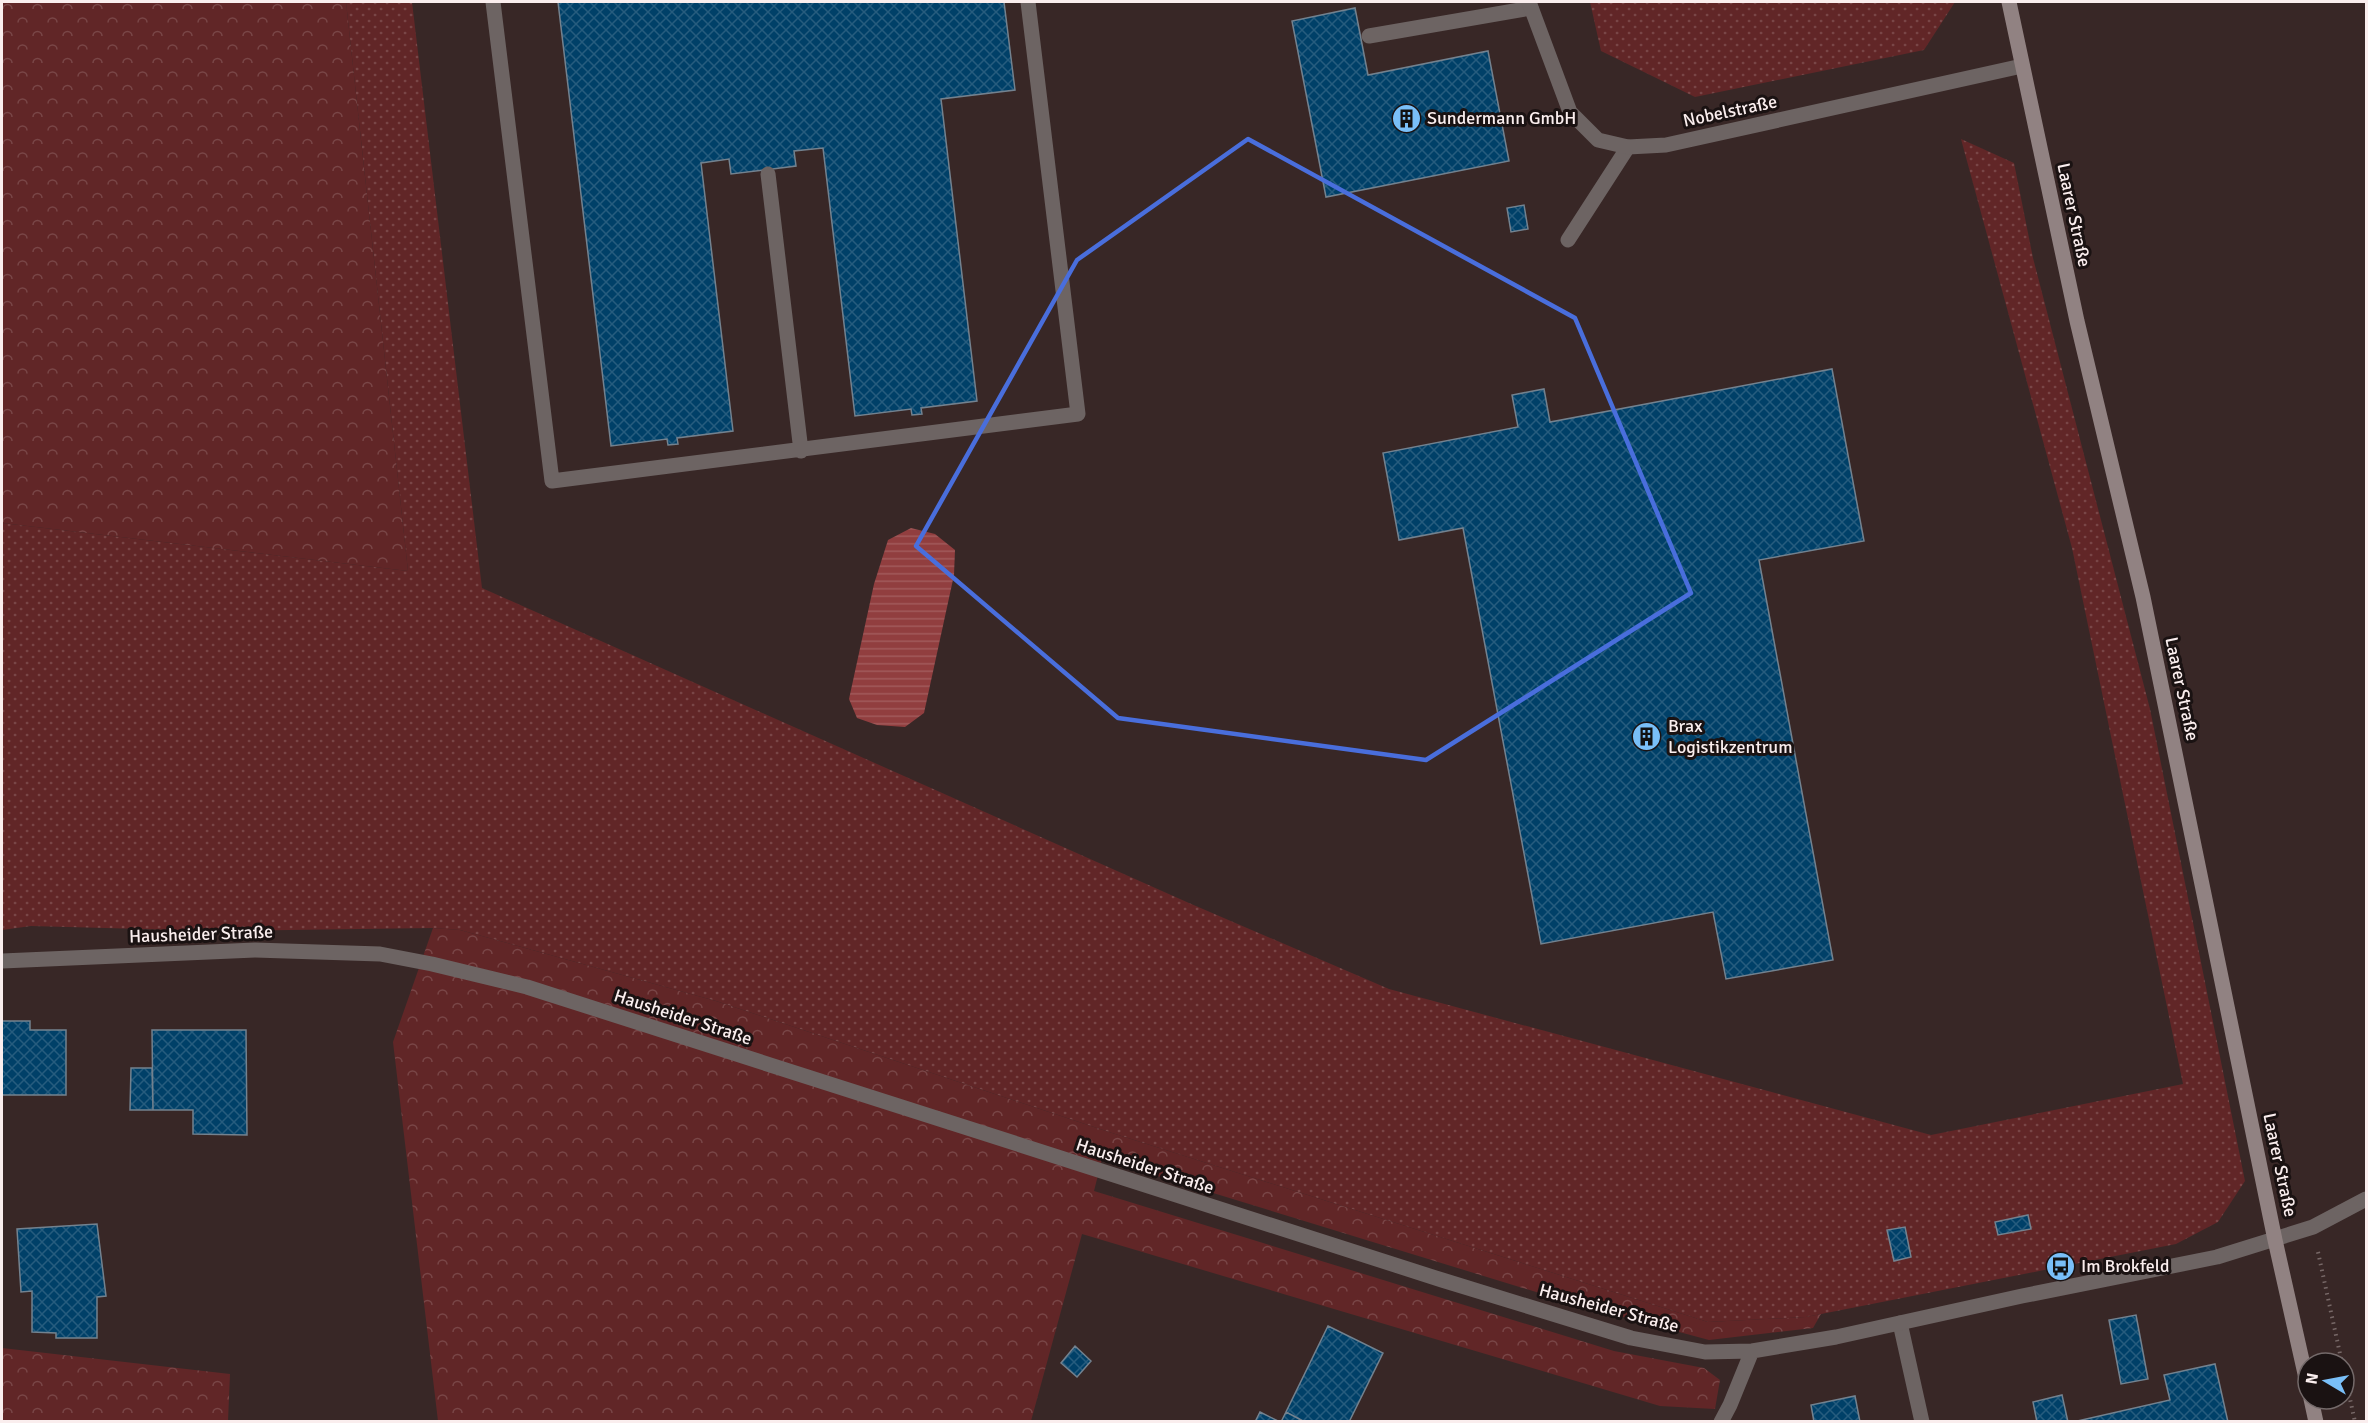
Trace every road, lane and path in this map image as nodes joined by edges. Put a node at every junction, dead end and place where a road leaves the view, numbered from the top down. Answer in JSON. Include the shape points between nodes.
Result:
{"nodes":[{"id":1,"x":493,"y":2,"type":"edge"},
{"id":2,"x":1028,"y":2,"type":"edge"},
{"id":3,"x":2009,"y":2,"type":"edge"},
{"id":4,"x":1530,"y":5,"type":"edge"},
{"id":5,"x":1369,"y":36,"type":"dead end"},
{"id":6,"x":2022,"y":66,"type":"junction"},
{"id":7,"x":1628,"y":147,"type":"junction"},
{"id":8,"x":768,"y":174,"type":"dead end"},
{"id":9,"x":1568,"y":240,"type":"dead end"},
{"id":10,"x":801,"y":451,"type":"junction"},
{"id":11,"x":2,"y":961,"type":"edge"},
{"id":12,"x":2367,"y":1199,"type":"edge"},
{"id":13,"x":2313,"y":1227,"type":"junction"},
{"id":14,"x":2275,"y":1240,"type":"junction"},
{"id":15,"x":1900,"y":1323,"type":"junction"},
{"id":16,"x":1752,"y":1351,"type":"junction"},
{"id":17,"x":2300,"y":1351,"type":"edge"},
{"id":18,"x":2339,"y":1351,"type":"edge"},
{"id":19,"x":1721,"y":1422,"type":"edge"},
{"id":20,"x":1922,"y":1422,"type":"edge"}],
"edges":[{"from":1,"to":10,"type":"street","via":[[552,481]]},
{"from":2,"to":10,"type":"street","via":[[1078,414]]},
{"from":3,"to":6,"type":"main road","name":"Laarer Straße"},
{"from":4,"to":5,"type":"street"},
{"from":4,"to":7,"type":"street","name":"Nobelstraße","via":[[1570,112],[1598,140]]},
{"from":6,"to":7,"type":"street","name":"Nobelstraße","via":[[1666,145]]},
{"from":6,"to":14,"type":"main road","name":"Laarer Straße","via":[[2077,321],[2143,597]]},
{"from":7,"to":9,"type":"street"},
{"from":8,"to":10,"type":"street"},
{"from":11,"to":16,"type":"street","name":"Hausheider Straße","via":[[255,950],[380,954],[432,964],[527,987],[1212,1208],[1631,1338],[1704,1352]]},
{"from":12,"to":13,"type":"street","name":"Hausheider Straße"},
{"from":13,"to":14,"type":"street","name":"Hausheider Straße"},
{"from":13,"to":18,"type":"path"},
{"from":14,"to":15,"type":"street","name":"Hausheider Straße","via":[[2217,1257]]},
{"from":14,"to":17,"type":"main road","name":"Laarer Straße"},
{"from":15,"to":16,"type":"street","name":"Hausheider Straße"},
{"from":15,"to":20,"type":"street"},
{"from":16,"to":19,"type":"street"}]}
